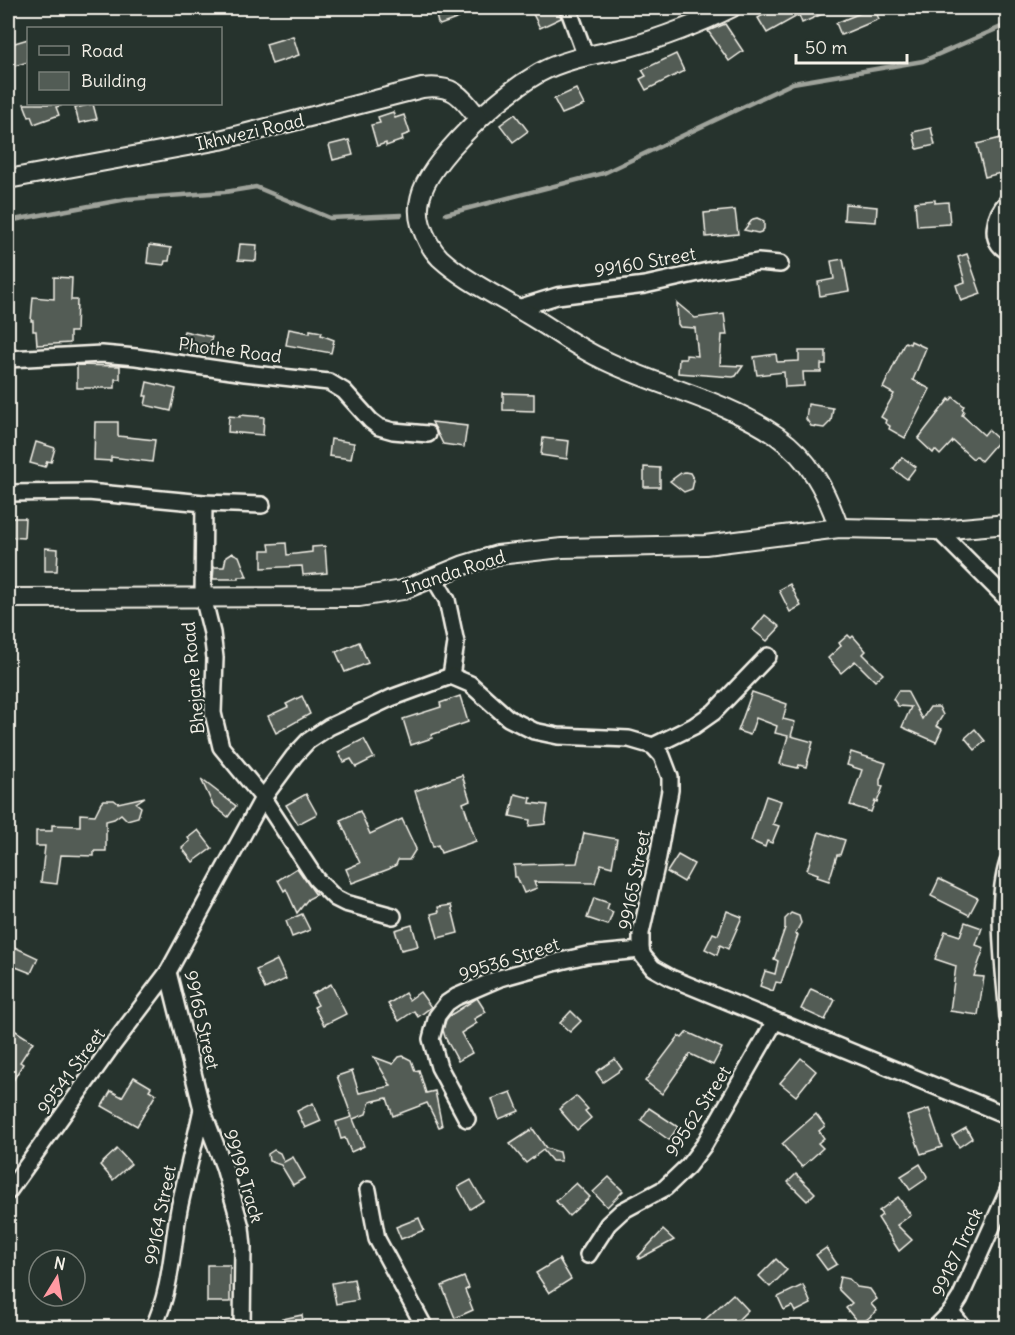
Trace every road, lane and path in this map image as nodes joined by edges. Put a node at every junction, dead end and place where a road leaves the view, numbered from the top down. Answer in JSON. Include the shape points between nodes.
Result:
{"nodes":[{"id":1,"x":568,"y":8,"type":"edge"},
{"id":2,"x":730,"y":8,"type":"edge"},
{"id":3,"x":586,"y":57,"type":"junction"},
{"id":4,"x":479,"y":118,"type":"junction"},
{"id":5,"x":8,"y":179,"type":"edge"},
{"id":6,"x":1008,"y":201,"type":"edge"},
{"id":7,"x":1008,"y":251,"type":"edge"},
{"id":8,"x":780,"y":264,"type":"dead end"},
{"id":9,"x":518,"y":308,"type":"junction"},
{"id":10,"x":8,"y":359,"type":"edge"},
{"id":11,"x":428,"y":434,"type":"dead end"},
{"id":12,"x":8,"y":493,"type":"edge"},
{"id":13,"x":204,"y":503,"type":"junction"},
{"id":14,"x":262,"y":505,"type":"dead end"},
{"id":15,"x":1008,"y":524,"type":"edge"},
{"id":16,"x":839,"y":528,"type":"junction"},
{"id":17,"x":938,"y":530,"type":"junction"},
{"id":18,"x":435,"y":578,"type":"junction"},
{"id":19,"x":203,"y":597,"type":"junction"},
{"id":20,"x":8,"y":598,"type":"edge"},
{"id":21,"x":1008,"y":600,"type":"edge"},
{"id":22,"x":768,"y":656,"type":"dead end"},
{"id":23,"x":451,"y":676,"type":"junction"},
{"id":24,"x":653,"y":746,"type":"junction"},
{"id":25,"x":263,"y":798,"type":"junction"},
{"id":26,"x":1008,"y":862,"type":"edge"},
{"id":27,"x":393,"y":916,"type":"dead end"},
{"id":28,"x":641,"y":951,"type":"junction"},
{"id":29,"x":168,"y":972,"type":"junction"},
{"id":30,"x":1008,"y":1018,"type":"edge"},
{"id":31,"x":775,"y":1021,"type":"junction"},
{"id":32,"x":202,"y":1109,"type":"junction"},
{"id":33,"x":1008,"y":1116,"type":"edge"},
{"id":34,"x":467,"y":1119,"type":"dead end"},
{"id":35,"x":368,"y":1190,"type":"dead end"},
{"id":36,"x":1008,"y":1191,"type":"edge"},
{"id":37,"x":8,"y":1192,"type":"edge"},
{"id":38,"x":588,"y":1255,"type":"dead end"},
{"id":39,"x":951,"y":1312,"type":"junction"},
{"id":40,"x":153,"y":1328,"type":"edge"},
{"id":41,"x":242,"y":1328,"type":"edge"},
{"id":42,"x":424,"y":1328,"type":"edge"},
{"id":43,"x":935,"y":1328,"type":"edge"},
{"id":44,"x":964,"y":1328,"type":"edge"}],
"edges":[{"from":1,"to":3,"type":"street"},
{"from":2,"to":3,"type":"street","via":[[633,46]]},
{"from":3,"to":4,"type":"street","via":[[540,72]]},
{"from":4,"to":5,"type":"street","name":"Ikhwezi Road","via":[[450,89],[422,88],[220,140]]},
{"from":4,"to":9,"type":"street","via":[[428,177],[420,223],[439,256],[462,275]]},
{"from":6,"to":7,"type":"street","via":[[998,214],[995,233],[999,246]]},
{"from":8,"to":9,"type":"street","name":"99160 Street","via":[[758,262],[645,285],[557,296]]},
{"from":9,"to":16,"type":"street","via":[[599,358],[757,423],[779,438],[815,474]]},
{"from":10,"to":11,"type":"street","name":"Phothe Road","via":[[102,354],[329,382],[344,391],[379,427]]},
{"from":12,"to":13,"type":"street","via":[[88,492]]},
{"from":13,"to":14,"type":"street"},
{"from":13,"to":19,"type":"street","name":"Bhejane Road"},
{"from":15,"to":17,"type":"street","name":"Inanda Road"},
{"from":16,"to":17,"type":"street","name":"Inanda Road"},
{"from":16,"to":18,"type":"street","name":"Inanda Road","via":[[705,545],[562,548],[497,555]]},
{"from":17,"to":21,"type":"street"},
{"from":18,"to":19,"type":"street","name":"Inanda Road","via":[[403,590],[359,597]]},
{"from":18,"to":23,"type":"street","via":[[447,600],[456,643]]},
{"from":19,"to":20,"type":"street","name":"Inanda Road"},
{"from":19,"to":25,"type":"street","name":"Bhejane Road","via":[[215,657],[213,713],[218,737],[225,752]]},
{"from":22,"to":24,"type":"street","via":[[714,712]]},
{"from":23,"to":24,"type":"street","via":[[470,684],[508,718],[534,731],[628,739]]},
{"from":23,"to":25,"type":"street","name":"99165 Street","via":[[328,727],[294,756]]},
{"from":24,"to":28,"type":"street","name":"99165 Street","via":[[662,756],[670,790],[641,933]]},
{"from":25,"to":27,"type":"street","name":"Bhejane Road","via":[[316,879],[335,898]]},
{"from":25,"to":29,"type":"street","name":"99165 Street"},
{"from":26,"to":30,"type":"street","via":[[1002,892]]},
{"from":28,"to":31,"type":"street","name":"99165 Street","via":[[648,964],[671,978]]},
{"from":28,"to":34,"type":"street","name":"99536 Street","via":[[561,961],[500,978],[447,1003],[437,1016],[431,1039],[439,1067]]},
{"from":29,"to":32,"type":"street","name":"99165 Street"},
{"from":29,"to":37,"type":"street","name":"99541 Street"},
{"from":31,"to":33,"type":"street","name":"99165 Street"},
{"from":31,"to":38,"type":"street","name":"99562 Street","via":[[688,1166],[665,1188],[622,1211],[608,1224]]},
{"from":32,"to":40,"type":"street","name":"99164 Street","via":[[165,1296]]},
{"from":32,"to":41,"type":"street","name":"99198 Track","via":[[241,1227]]},
{"from":35,"to":42,"type":"street","via":[[377,1239]]},
{"from":36,"to":39,"type":"street","name":"99187 Track"},
{"from":39,"to":43,"type":"street"},
{"from":39,"to":44,"type":"street","name":"99187 Track"}]}
